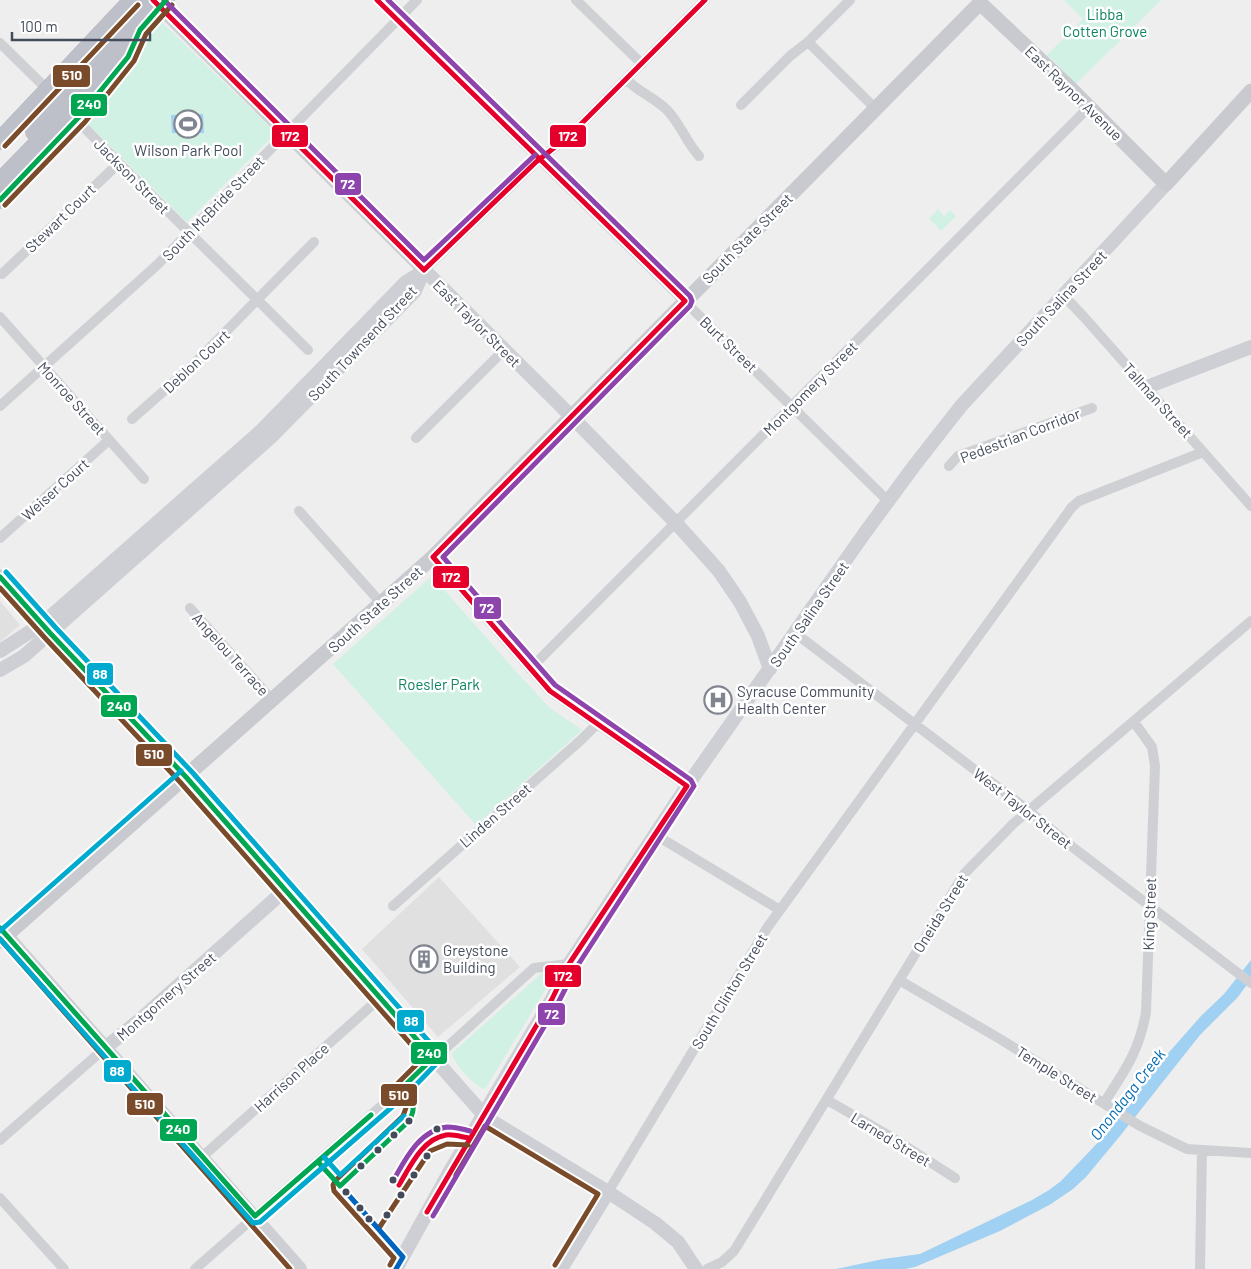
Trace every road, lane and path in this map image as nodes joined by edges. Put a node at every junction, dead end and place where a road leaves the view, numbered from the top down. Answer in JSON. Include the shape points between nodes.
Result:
{"nodes":[{"id":1,"x":133,"y":0,"type":"edge"},
{"id":2,"x":147,"y":0,"type":"edge"},
{"id":3,"x":153,"y":0,"type":"edge"},
{"id":4,"x":166,"y":0,"type":"edge"},
{"id":5,"x":417,"y":0,"type":"edge"},
{"id":6,"x":576,"y":0,"type":"edge"},
{"id":7,"x":705,"y":0,"type":"edge"},
{"id":8,"x":850,"y":0,"type":"edge"},
{"id":9,"x":980,"y":1,"type":"edge"},
{"id":10,"x":398,"y":20,"type":"junction"},
{"id":11,"x":140,"y":30,"type":"junction"},
{"id":12,"x":808,"y":42,"type":"junction"},
{"id":13,"x":0,"y":43,"type":"edge"},
{"id":14,"x":642,"y":64,"type":"junction"},
{"id":15,"x":626,"y":79,"type":"junction"},
{"id":16,"x":1251,"y":91,"type":"edge"},
{"id":17,"x":741,"y":105,"type":"dead end"},
{"id":18,"x":64,"y":107,"type":"junction"},
{"id":19,"x":1089,"y":107,"type":"junction"},
{"id":20,"x":876,"y":110,"type":"junction"},
{"id":21,"x":286,"y":133,"type":"junction"},
{"id":22,"x":0,"y":141,"type":"edge"},
{"id":23,"x":699,"y":156,"type":"dead end"},
{"id":24,"x":540,"y":160,"type":"junction"},
{"id":25,"x":119,"y":163,"type":"junction"},
{"id":26,"x":0,"y":167,"type":"edge"},
{"id":27,"x":0,"y":173,"type":"edge"},
{"id":28,"x":0,"y":182,"type":"edge"},
{"id":29,"x":1166,"y":184,"type":"junction"},
{"id":30,"x":0,"y":200,"type":"edge"},
{"id":31,"x":189,"y":232,"type":"junction"},
{"id":32,"x":314,"y":242,"type":"dead end"},
{"id":33,"x":424,"y":270,"type":"junction"},
{"id":34,"x":2,"y":274,"type":"dead end"},
{"id":35,"x":1064,"y":296,"type":"junction"},
{"id":36,"x":258,"y":300,"type":"junction"},
{"id":37,"x":685,"y":301,"type":"junction"},
{"id":38,"x":0,"y":317,"type":"edge"},
{"id":39,"x":1251,"y":347,"type":"edge"},
{"id":40,"x":308,"y":350,"type":"dead end"},
{"id":41,"x":504,"y":350,"type":"junction"},
{"id":42,"x":44,"y":367,"type":"junction"},
{"id":43,"x":1147,"y":387,"type":"junction"},
{"id":44,"x":0,"y":406,"type":"edge"},
{"id":45,"x":792,"y":407,"type":"junction"},
{"id":46,"x":1092,"y":408,"type":"dead end"},
{"id":47,"x":571,"y":416,"type":"junction"},
{"id":48,"x":132,"y":419,"type":"dead end"},
{"id":49,"x":416,"y":438,"type":"dead end"},
{"id":50,"x":109,"y":440,"type":"junction"},
{"id":51,"x":1204,"y":452,"type":"junction"},
{"id":52,"x":949,"y":466,"type":"dead end"},
{"id":53,"x":144,"y":479,"type":"dead end"},
{"id":54,"x":888,"y":501,"type":"junction"},
{"id":55,"x":1251,"y":506,"type":"edge"},
{"id":56,"x":299,"y":512,"type":"dead end"},
{"id":57,"x":676,"y":523,"type":"junction"},
{"id":58,"x":0,"y":538,"type":"edge"},
{"id":59,"x":433,"y":557,"type":"junction"},
{"id":60,"x":0,"y":577,"type":"edge"},
{"id":61,"x":381,"y":603,"type":"junction"},
{"id":62,"x":190,"y":608,"type":"dead end"},
{"id":63,"x":1251,"y":621,"type":"edge"},
{"id":64,"x":46,"y":629,"type":"junction"},
{"id":65,"x":795,"y":633,"type":"junction"},
{"id":66,"x":0,"y":651,"type":"edge"},
{"id":67,"x":530,"y":669,"type":"junction"},
{"id":68,"x":770,"y":669,"type":"junction"},
{"id":69,"x":0,"y":670,"type":"edge"},
{"id":70,"x":272,"y":700,"type":"junction"},
{"id":71,"x":1134,"y":722,"type":"junction"},
{"id":72,"x":597,"y":724,"type":"junction"},
{"id":73,"x":915,"y":725,"type":"junction"},
{"id":74,"x":186,"y":777,"type":"junction"},
{"id":75,"x":687,"y":786,"type":"junction"},
{"id":76,"x":1029,"y":811,"type":"junction"},
{"id":77,"x":654,"y":834,"type":"junction"},
{"id":78,"x":285,"y":890,"type":"junction"},
{"id":79,"x":1149,"y":904,"type":"junction"},
{"id":80,"x":393,"y":906,"type":"dead end"},
{"id":81,"x":780,"y":910,"type":"junction"},
{"id":82,"x":2,"y":934,"type":"edge"},
{"id":83,"x":570,"y":964,"type":"junction"},
{"id":84,"x":898,"y":980,"type":"junction"},
{"id":85,"x":1251,"y":983,"type":"edge"},
{"id":86,"x":380,"y":998,"type":"junction"},
{"id":87,"x":105,"y":1048,"type":"junction"},
{"id":88,"x":433,"y":1058,"type":"junction"},
{"id":89,"x":827,"y":1100,"type":"junction"},
{"id":90,"x":1104,"y":1103,"type":"junction"},
{"id":91,"x":484,"y":1114,"type":"junction"},
{"id":92,"x":0,"y":1140,"type":"edge"},
{"id":93,"x":1202,"y":1150,"type":"junction"},
{"id":94,"x":1251,"y":1153,"type":"edge"},
{"id":95,"x":202,"y":1157,"type":"junction"},
{"id":96,"x":955,"y":1178,"type":"dead end"},
{"id":97,"x":608,"y":1192,"type":"junction"},
{"id":98,"x":0,"y":1198,"type":"edge"},
{"id":99,"x":254,"y":1216,"type":"junction"},
{"id":100,"x":64,"y":1269,"type":"edge"},
{"id":101,"x":195,"y":1269,"type":"edge"},
{"id":102,"x":300,"y":1269,"type":"edge"},
{"id":103,"x":396,"y":1269,"type":"edge"},
{"id":104,"x":561,"y":1269,"type":"edge"},
{"id":105,"x":696,"y":1269,"type":"edge"},
{"id":106,"x":707,"y":1269,"type":"edge"},
{"id":107,"x":1200,"y":1269,"type":"edge"}],
"edges":[{"from":1,"to":22,"type":"highway","bridge":true},
{"from":2,"to":26,"type":"highway","bridge":true,"via":[[71,91]]},
{"from":3,"to":18,"type":"main road"},
{"from":3,"to":21,"type":"main road","name":"East Taylor Street"},
{"from":4,"to":11,"type":"highway","bridge":true},
{"from":5,"to":10,"type":"street","name":"South McBride Street"},
{"from":6,"to":14,"type":"street"},
{"from":7,"to":14,"type":"street"},
{"from":8,"to":12,"type":"street"},
{"from":9,"to":19,"type":"main road","name":"East Raynor Avenue"},
{"from":9,"to":20,"type":"main road","name":"South State Street"},
{"from":10,"to":21,"type":"street","name":"South McBride Street"},
{"from":10,"to":24,"type":"street","name":"Burt Street"},
{"from":11,"to":28,"type":"highway","bridge":true,"via":[[90,90]]},
{"from":11,"to":30,"type":"highway","bridge":true,"via":[[128,57],[79,117]]},
{"from":12,"to":17,"type":"street"},
{"from":12,"to":20,"type":"street"},
{"from":13,"to":18,"type":"street","name":"Jackson Street"},
{"from":14,"to":15,"type":"street"},
{"from":15,"to":23,"type":"street","via":[[670,112]]},
{"from":15,"to":24,"type":"street"},
{"from":16,"to":29,"type":"main road","name":"South Salina Street"},
{"from":18,"to":25,"type":"street","name":"Jackson Street"},
{"from":18,"to":27,"type":"main road"},
{"from":19,"to":29,"type":"main road","name":"East Raynor Avenue"},
{"from":19,"to":45,"type":"street","name":"Montgomery Street"},
{"from":20,"to":37,"type":"main road","name":"South State Street"},
{"from":21,"to":31,"type":"street","name":"South McBride Street"},
{"from":21,"to":33,"type":"main road","name":"East Taylor Street"},
{"from":24,"to":33,"type":"street"},
{"from":24,"to":37,"type":"street","name":"Burt Street"},
{"from":25,"to":31,"type":"street","name":"Jackson Street"},
{"from":25,"to":34,"type":"street","name":"Stewart Court"},
{"from":29,"to":35,"type":"main road","name":"South Salina Street"},
{"from":31,"to":36,"type":"street","name":"Jackson Street"},
{"from":31,"to":42,"type":"street","name":"South McBride Street"},
{"from":32,"to":36,"type":"street","name":"Deblon Court"},
{"from":33,"to":41,"type":"main road","name":"East Taylor Street"},
{"from":33,"to":64,"type":"main road","name":"South Townsend Street","via":[[406,282],[330,370],[247,451]]},
{"from":35,"to":43,"type":"street","name":"Tallman Street"},
{"from":35,"to":54,"type":"main road","name":"South Salina Street","via":[[961,406]]},
{"from":36,"to":40,"type":"street","name":"Jackson Street"},
{"from":36,"to":48,"type":"street","name":"Deblon Court","via":[[192,366]]},
{"from":37,"to":45,"type":"street","name":"Burt Street"},
{"from":37,"to":47,"type":"main road","name":"South State Street"},
{"from":38,"to":42,"type":"street","name":"Monroe Street"},
{"from":39,"to":43,"type":"main road"},
{"from":41,"to":47,"type":"main road","name":"East Taylor Street"},
{"from":41,"to":49,"type":"street"},
{"from":42,"to":44,"type":"street","name":"South McBride Street"},
{"from":42,"to":50,"type":"street","name":"Monroe Street"},
{"from":43,"to":51,"type":"street","name":"Tallman Street"},
{"from":45,"to":54,"type":"street","name":"Burt Street"},
{"from":45,"to":57,"type":"street","name":"Montgomery Street"},
{"from":46,"to":52,"type":"street","name":"Pedestrian Corridor","via":[[958,456]]},
{"from":47,"to":57,"type":"main road","name":"East Taylor Street"},
{"from":47,"to":59,"type":"main road","name":"South State Street"},
{"from":50,"to":53,"type":"street","name":"Monroe Street"},
{"from":50,"to":58,"type":"street","name":"Weiser Court"},
{"from":51,"to":55,"type":"street","name":"Tallman Street"},
{"from":51,"to":73,"type":"street","name":"South Clinton Street","via":[[1079,501],[1072,507]]},
{"from":54,"to":65,"type":"main road","name":"South Salina Street"},
{"from":56,"to":61,"type":"street"},
{"from":57,"to":67,"type":"street","name":"Montgomery Street"},
{"from":57,"to":68,"type":"main road","name":"East Taylor Street","via":[[719,571],[740,602],[758,636]]},
{"from":59,"to":61,"type":"main road","name":"South State Street"},
{"from":59,"to":67,"type":"street"},
{"from":60,"to":64,"type":"main road"},
{"from":61,"to":70,"type":"main road","name":"South State Street"},
{"from":62,"to":70,"type":"street","name":"Angelou Terrace"},
{"from":63,"to":71,"type":"street","name":"Oneida Street"},
{"from":64,"to":66,"type":"main road","name":"South Townsend Street"},
{"from":64,"to":69,"type":"main road","name":"South Townsend Street","via":[[24,656]]},
{"from":64,"to":74,"type":"main road"},
{"from":65,"to":68,"type":"main road","name":"South Salina Street"},
{"from":65,"to":73,"type":"street","name":"West Taylor Street"},
{"from":67,"to":72,"type":"street","via":[[550,691]]},
{"from":68,"to":75,"type":"main road","name":"South Salina Street"},
{"from":70,"to":74,"type":"main road","name":"South State Street"},
{"from":71,"to":76,"type":"street","name":"Oneida Street"},
{"from":71,"to":79,"type":"street","name":"King Street","via":[[1154,754]]},
{"from":72,"to":75,"type":"street"},
{"from":72,"to":80,"type":"street","name":"Linden Street"},
{"from":73,"to":76,"type":"street","name":"West Taylor Street"},
{"from":73,"to":81,"type":"street","name":"South Clinton Street"},
{"from":74,"to":78,"type":"main road"},
{"from":74,"to":82,"type":"main road","name":"South State Street"},
{"from":75,"to":77,"type":"main road","name":"South Salina Street"},
{"from":76,"to":79,"type":"street","name":"West Taylor Street"},
{"from":76,"to":84,"type":"street","name":"Oneida Street","via":[[964,874]]},
{"from":77,"to":81,"type":"street"},
{"from":77,"to":83,"type":"main road","name":"South Salina Street"},
{"from":78,"to":86,"type":"main road"},
{"from":78,"to":87,"type":"main road","name":"Montgomery Street"},
{"from":79,"to":85,"type":"street","name":"West Taylor Street"},
{"from":79,"to":90,"type":"street","name":"King Street","via":[[1143,1030],[1130,1062]]},
{"from":81,"to":97,"type":"street","name":"South Clinton Street"},
{"from":82,"to":87,"type":"main road"},
{"from":83,"to":88,"type":"street","via":[[534,968]]},
{"from":83,"to":91,"type":"main road","name":"South Salina Street"},
{"from":84,"to":89,"type":"street","name":"Oneida Street"},
{"from":84,"to":90,"type":"street","name":"Temple Street"},
{"from":86,"to":88,"type":"main road"},
{"from":86,"to":95,"type":"street","name":"Harrison Place"},
{"from":87,"to":92,"type":"street","name":"Montgomery Street"},
{"from":87,"to":95,"type":"main road"},
{"from":88,"to":91,"type":"main road"},
{"from":88,"to":99,"type":"street"},
{"from":89,"to":96,"type":"street","name":"Larned Street"},
{"from":89,"to":106,"type":"street","name":"Oneida Street","via":[[734,1251]]},
{"from":90,"to":93,"type":"street","name":"Temple Street","via":[[1140,1126],[1187,1149]]},
{"from":91,"to":97,"type":"main road"},
{"from":91,"to":103,"type":"main road","name":"South Salina Street"},
{"from":93,"to":94,"type":"street","name":"Temple Street"},
{"from":93,"to":107,"type":"street"},
{"from":95,"to":99,"type":"main road"},
{"from":97,"to":104,"type":"main road","name":"South Clinton Street"},
{"from":97,"to":105,"type":"main road","via":[[678,1242]]},
{"from":98,"to":100,"type":"street"},
{"from":99,"to":101,"type":"street"},
{"from":99,"to":102,"type":"main road"}]}
